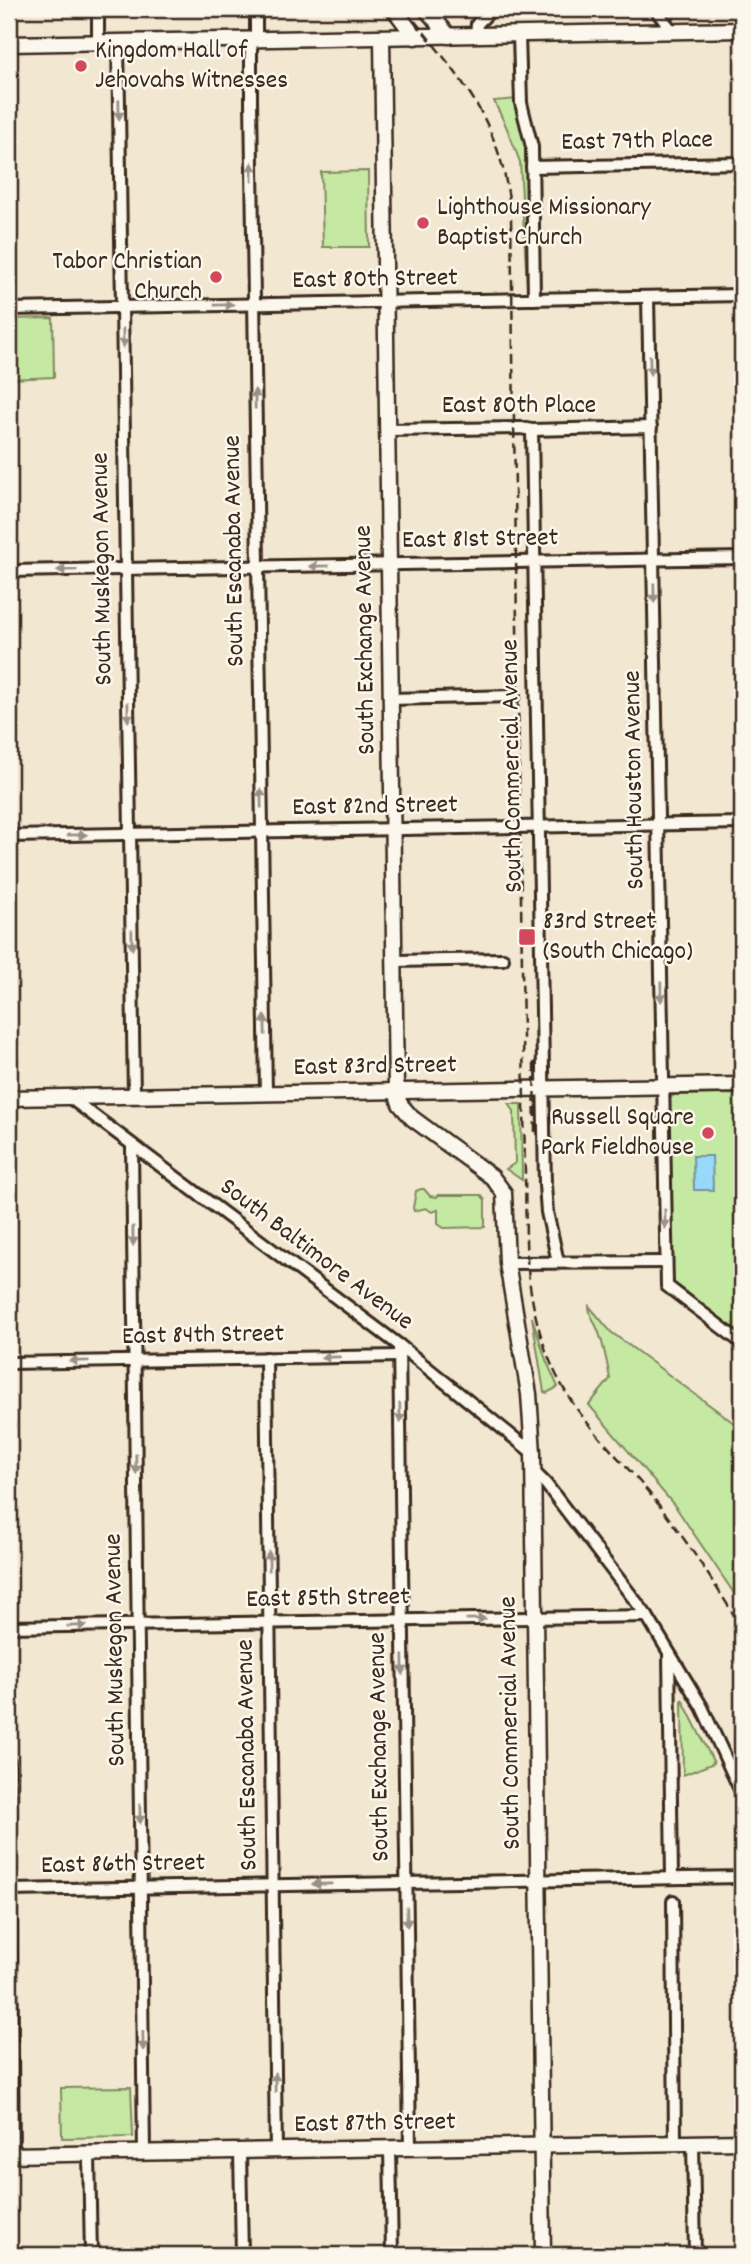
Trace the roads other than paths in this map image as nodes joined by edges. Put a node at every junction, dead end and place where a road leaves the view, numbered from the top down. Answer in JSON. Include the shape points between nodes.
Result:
{"nodes":[{"id":1,"x":98,"y":9,"type":"edge"},
{"id":2,"x":256,"y":9,"type":"edge"},
{"id":3,"x":394,"y":9,"type":"edge"},
{"id":4,"x":426,"y":9,"type":"edge"},
{"id":5,"x":492,"y":9,"type":"edge"},
{"id":6,"x":656,"y":9,"type":"edge"},
{"id":7,"x":742,"y":30,"type":"edge"},
{"id":8,"x":673,"y":32,"type":"junction"},
{"id":9,"x":477,"y":35,"type":"junction"},
{"id":10,"x":520,"y":35,"type":"junction"},
{"id":11,"x":449,"y":36,"type":"junction"},
{"id":12,"x":382,"y":37,"type":"junction"},
{"id":13,"x":415,"y":37,"type":"junction"},
{"id":14,"x":253,"y":40,"type":"junction"},
{"id":15,"x":98,"y":42,"type":"junction"},
{"id":16,"x":118,"y":42,"type":"junction"},
{"id":17,"x":9,"y":44,"type":"edge"},
{"id":18,"x":742,"y":163,"type":"edge"},
{"id":19,"x":532,"y":167,"type":"junction"},
{"id":20,"x":742,"y":295,"type":"edge"},
{"id":21,"x":648,"y":297,"type":"junction"},
{"id":22,"x":534,"y":299,"type":"junction"},
{"id":23,"x":386,"y":302,"type":"junction"},
{"id":24,"x":254,"y":304,"type":"junction"},
{"id":25,"x":122,"y":307,"type":"junction"},
{"id":26,"x":9,"y":309,"type":"edge"},
{"id":27,"x":651,"y":427,"type":"junction"},
{"id":28,"x":387,"y":430,"type":"junction"},
{"id":29,"x":532,"y":430,"type":"junction"},
{"id":30,"x":742,"y":558,"type":"edge"},
{"id":31,"x":653,"y":559,"type":"junction"},
{"id":32,"x":534,"y":562,"type":"junction"},
{"id":33,"x":389,"y":564,"type":"junction"},
{"id":34,"x":257,"y":567,"type":"junction"},
{"id":35,"x":126,"y":569,"type":"junction"},
{"id":36,"x":9,"y":571,"type":"edge"},
{"id":37,"x":514,"y":696,"type":"dead end"},
{"id":38,"x":391,"y":699,"type":"junction"},
{"id":39,"x":742,"y":823,"type":"edge"},
{"id":40,"x":658,"y":825,"type":"junction"},
{"id":41,"x":539,"y":827,"type":"junction"},
{"id":42,"x":393,"y":830,"type":"junction"},
{"id":43,"x":262,"y":832,"type":"junction"},
{"id":44,"x":130,"y":834,"type":"junction"},
{"id":45,"x":9,"y":836,"type":"edge"},
{"id":46,"x":503,"y":959,"type":"dead end"},
{"id":47,"x":395,"y":961,"type":"junction"},
{"id":48,"x":742,"y":1085,"type":"edge"},
{"id":49,"x":663,"y":1086,"type":"junction"},
{"id":50,"x":543,"y":1089,"type":"junction"},
{"id":51,"x":396,"y":1091,"type":"junction"},
{"id":52,"x":266,"y":1094,"type":"junction"},
{"id":53,"x":134,"y":1096,"type":"junction"},
{"id":54,"x":69,"y":1097,"type":"junction"},
{"id":55,"x":9,"y":1098,"type":"edge"},
{"id":56,"x":132,"y":1147,"type":"junction"},
{"id":57,"x":558,"y":1262,"type":"junction"},
{"id":58,"x":666,"y":1262,"type":"junction"},
{"id":59,"x":507,"y":1263,"type":"junction"},
{"id":60,"x":742,"y":1343,"type":"edge"},
{"id":61,"x":399,"y":1350,"type":"junction"},
{"id":62,"x":266,"y":1358,"type":"junction"},
{"id":63,"x":135,"y":1360,"type":"junction"},
{"id":64,"x":9,"y":1363,"type":"edge"},
{"id":65,"x":533,"y":1454,"type":"junction"},
{"id":66,"x":533,"y":1471,"type":"junction"},
{"id":67,"x":648,"y":1616,"type":"junction"},
{"id":68,"x":534,"y":1618,"type":"junction"},
{"id":69,"x":402,"y":1620,"type":"junction"},
{"id":70,"x":269,"y":1623,"type":"junction"},
{"id":71,"x":138,"y":1625,"type":"junction"},
{"id":72,"x":9,"y":1627,"type":"edge"},
{"id":73,"x":669,"y":1651,"type":"junction"},
{"id":74,"x":9,"y":1762,"type":"edge"},
{"id":75,"x":742,"y":1794,"type":"edge"},
{"id":76,"x":742,"y":1877,"type":"edge"},
{"id":77,"x":672,"y":1878,"type":"junction"},
{"id":78,"x":538,"y":1880,"type":"junction"},
{"id":79,"x":406,"y":1883,"type":"junction"},
{"id":80,"x":273,"y":1885,"type":"junction"},
{"id":81,"x":141,"y":1887,"type":"junction"},
{"id":82,"x":10,"y":1890,"type":"edge"},
{"id":83,"x":673,"y":1901,"type":"dead end"},
{"id":84,"x":693,"y":2143,"type":"junction"},
{"id":85,"x":742,"y":2143,"type":"edge"},
{"id":86,"x":675,"y":2144,"type":"junction"},
{"id":87,"x":541,"y":2146,"type":"junction"},
{"id":88,"x":410,"y":2148,"type":"junction"},
{"id":89,"x":390,"y":2149,"type":"junction"},
{"id":90,"x":240,"y":2151,"type":"junction"},
{"id":91,"x":276,"y":2151,"type":"junction"},
{"id":92,"x":144,"y":2153,"type":"junction"},
{"id":93,"x":89,"y":2154,"type":"junction"},
{"id":94,"x":11,"y":2155,"type":"edge"},
{"id":95,"x":91,"y":2255,"type":"edge"},
{"id":96,"x":242,"y":2255,"type":"edge"},
{"id":97,"x":392,"y":2255,"type":"edge"},
{"id":98,"x":543,"y":2255,"type":"edge"},
{"id":99,"x":695,"y":2255,"type":"edge"}],
"edges":[{"from":1,"to":15,"type":"street"},
{"from":2,"to":14,"type":"street","name":"South Escanaba Avenue"},
{"from":3,"to":13,"type":"main road"},
{"from":4,"to":11,"type":"main road"},
{"from":5,"to":9,"type":"street","via":[[477,24]]},
{"from":6,"to":8,"type":"street"},
{"from":7,"to":8,"type":"main road"},
{"from":8,"to":10,"type":"main road"},
{"from":9,"to":10,"type":"main road"},
{"from":9,"to":11,"type":"main road"},
{"from":10,"to":19,"type":"street","via":[[521,103]]},
{"from":11,"to":13,"type":"main road"},
{"from":12,"to":13,"type":"main road"},
{"from":12,"to":14,"type":"main road"},
{"from":12,"to":23,"type":"main road","name":"South Exchange Avenue"},
{"from":14,"to":16,"type":"main road"},
{"from":24,"to":14,"type":"street","name":"South Escanaba Avenue","one_way":true},
{"from":15,"to":16,"type":"main road"},
{"from":15,"to":17,"type":"main road"},
{"from":16,"to":25,"type":"street","name":"South Muskegon Avenue","one_way":true},
{"from":18,"to":19,"type":"street","name":"East 79th Place"},
{"from":19,"to":22,"type":"street"},
{"from":20,"to":21,"type":"street","name":"East 80th Street"},
{"from":21,"to":22,"type":"street","name":"East 80th Street"},
{"from":21,"to":27,"type":"street","name":"South Houston Avenue","one_way":true},
{"from":22,"to":23,"type":"street","name":"East 80th Street"},
{"from":23,"to":24,"type":"street","name":"East 80th Street"},
{"from":23,"to":28,"type":"main road","name":"South Exchange Avenue"},
{"from":25,"to":24,"type":"street","name":"East 80th Street","one_way":true},
{"from":34,"to":24,"type":"street","name":"South Escanaba Avenue","one_way":true},
{"from":25,"to":26,"type":"street","name":"East 80th Street"},
{"from":25,"to":35,"type":"street","name":"South Muskegon Avenue","one_way":true},
{"from":27,"to":29,"type":"street","name":"East 80th Place"},
{"from":27,"to":31,"type":"street","name":"South Houston Avenue"},
{"from":28,"to":29,"type":"street","name":"East 80th Place"},
{"from":28,"to":33,"type":"main road","name":"South Exchange Avenue"},
{"from":29,"to":32,"type":"street","name":"South Commercial Avenue"},
{"from":30,"to":31,"type":"street","name":"East 81st Street"},
{"from":31,"to":32,"type":"street","name":"East 81st Street"},
{"from":31,"to":40,"type":"street","name":"South Houston Avenue","one_way":true},
{"from":32,"to":33,"type":"street","name":"East 81st Street"},
{"from":32,"to":41,"type":"street","name":"South Commercial Avenue"},
{"from":33,"to":34,"type":"street","name":"East 81st Street","one_way":true},
{"from":33,"to":38,"type":"main road","name":"South Exchange Avenue"},
{"from":34,"to":35,"type":"street","name":"East 81st Street"},
{"from":43,"to":34,"type":"street","name":"South Escanaba Avenue","one_way":true},
{"from":35,"to":36,"type":"street","name":"East 81st Street","one_way":true},
{"from":35,"to":44,"type":"street","name":"South Muskegon Avenue","one_way":true},
{"from":37,"to":38,"type":"street"},
{"from":38,"to":42,"type":"main road","name":"South Exchange Avenue"},
{"from":39,"to":40,"type":"street","name":"East 82nd Street"},
{"from":40,"to":41,"type":"street","name":"East 82nd Street"},
{"from":40,"to":49,"type":"street","name":"South Houston Avenue","one_way":true},
{"from":41,"to":42,"type":"street","name":"East 82nd Street"},
{"from":41,"to":50,"type":"street","name":"South Commercial Avenue"},
{"from":42,"to":43,"type":"street","name":"East 82nd Street"},
{"from":42,"to":47,"type":"main road","name":"South Exchange Avenue"},
{"from":43,"to":44,"type":"street","name":"East 82nd Street"},
{"from":52,"to":43,"type":"street","name":"South Escanaba Avenue","one_way":true},
{"from":45,"to":44,"type":"street","name":"East 82nd Street","one_way":true},
{"from":44,"to":53,"type":"street","name":"South Muskegon Avenue","one_way":true},
{"from":46,"to":47,"type":"street"},
{"from":47,"to":51,"type":"main road","name":"South Exchange Avenue"},
{"from":48,"to":49,"type":"main road","name":"East 83rd Street"},
{"from":49,"to":50,"type":"main road","name":"East 83rd Street"},
{"from":49,"to":58,"type":"street","name":"South Houston Avenue","one_way":true},
{"from":50,"to":51,"type":"main road","name":"East 83rd Street"},
{"from":50,"to":57,"type":"street","name":"South Commercial Avenue","via":[[546,1198]]},
{"from":51,"to":52,"type":"main road","name":"East 83rd Street"},
{"from":51,"to":59,"type":"main road","name":"South Commercial Avenue","via":[[412,1118],[498,1183],[506,1200]]},
{"from":52,"to":53,"type":"main road","name":"East 83rd Street"},
{"from":53,"to":54,"type":"main road","name":"East 83rd Street"},
{"from":54,"to":55,"type":"main road","name":"East 83rd Street"},
{"from":54,"to":56,"type":"street","name":"South Baltimore Avenue"},
{"from":56,"to":61,"type":"street","name":"South Baltimore Avenue"},
{"from":56,"to":63,"type":"street","name":"South Muskegon Avenue","one_way":true},
{"from":57,"to":58,"type":"street"},
{"from":57,"to":59,"type":"street"},
{"from":58,"to":60,"type":"street","name":"South Houston Avenue","via":[[667,1286]]},
{"from":59,"to":65,"type":"main road","name":"South Commercial Avenue","via":[[529,1394]]},
{"from":61,"to":62,"type":"street","name":"East 84th Street","one_way":true},
{"from":61,"to":65,"type":"street","name":"South Baltimore Avenue"},
{"from":61,"to":69,"type":"street","name":"South Exchange Avenue","one_way":true},
{"from":62,"to":63,"type":"street","name":"East 84th Street"},
{"from":70,"to":62,"type":"street","name":"South Escanaba Avenue","one_way":true},
{"from":63,"to":64,"type":"street","name":"East 84th Street","one_way":true},
{"from":63,"to":71,"type":"street","name":"South Muskegon Avenue","one_way":true},
{"from":65,"to":66,"type":"main road","name":"South Commercial Avenue"},
{"from":66,"to":67,"type":"street"},
{"from":66,"to":68,"type":"main road","name":"South Commercial Avenue"},
{"from":67,"to":68,"type":"street","name":"East 85th Street"},
{"from":67,"to":73,"type":"street"},
{"from":69,"to":68,"type":"street","name":"East 85th Street","one_way":true},
{"from":68,"to":78,"type":"main road","name":"South Commercial Avenue"},
{"from":69,"to":70,"type":"street","name":"East 85th Street"},
{"from":69,"to":79,"type":"street","name":"South Exchange Avenue","one_way":true},
{"from":70,"to":71,"type":"street","name":"East 85th Street"},
{"from":70,"to":80,"type":"street","name":"South Escanaba Avenue"},
{"from":72,"to":71,"type":"street","name":"East 85th Street","one_way":true},
{"from":71,"to":81,"type":"street","name":"South Muskegon Avenue","one_way":true},
{"from":73,"to":75,"type":"street","via":[[702,1707]]},
{"from":73,"to":77,"type":"street"},
{"from":74,"to":82,"type":"street"},
{"from":76,"to":77,"type":"street","name":"East 86th Street"},
{"from":77,"to":78,"type":"street","name":"East 86th Street"},
{"from":78,"to":79,"type":"street","name":"East 86th Street"},
{"from":78,"to":87,"type":"main road","name":"South Commercial Avenue"},
{"from":79,"to":80,"type":"street","name":"East 86th Street","one_way":true},
{"from":79,"to":88,"type":"street","name":"South Exchange Avenue","one_way":true},
{"from":80,"to":81,"type":"street","name":"East 86th Street"},
{"from":91,"to":80,"type":"street","name":"South Escanaba Avenue","one_way":true},
{"from":81,"to":82,"type":"street","name":"East 86th Street"},
{"from":81,"to":92,"type":"street","name":"South Muskegon Avenue","one_way":true},
{"from":82,"to":94,"type":"street"},
{"from":83,"to":86,"type":"street"},
{"from":84,"to":85,"type":"main road","name":"East 87th Street"},
{"from":84,"to":86,"type":"main road","name":"East 87th Street"},
{"from":84,"to":99,"type":"street"},
{"from":86,"to":87,"type":"main road","name":"East 87th Street"},
{"from":87,"to":88,"type":"main road","name":"East 87th Street"},
{"from":87,"to":98,"type":"main road","name":"South Commercial Avenue"},
{"from":88,"to":89,"type":"main road","name":"East 87th Street"},
{"from":89,"to":91,"type":"main road","name":"East 87th Street"},
{"from":89,"to":97,"type":"street"},
{"from":90,"to":91,"type":"main road","name":"East 87th Street"},
{"from":90,"to":92,"type":"main road","name":"East 87th Street"},
{"from":90,"to":96,"type":"street"},
{"from":92,"to":93,"type":"main road","name":"East 87th Street"},
{"from":93,"to":94,"type":"main road","name":"East 87th Street"},
{"from":93,"to":95,"type":"street"}]}
